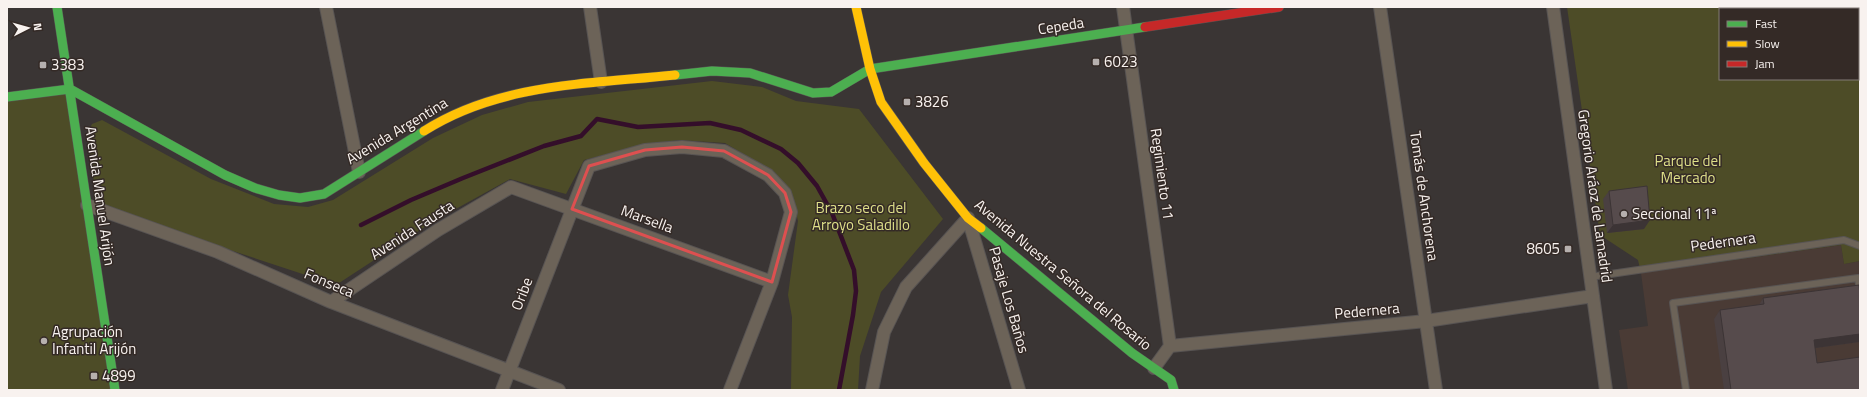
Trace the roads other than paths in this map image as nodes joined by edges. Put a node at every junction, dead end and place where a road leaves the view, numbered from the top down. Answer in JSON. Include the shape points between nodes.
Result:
{"nodes":[{"id":1,"x":57,"y":7,"type":"edge"},
{"id":2,"x":326,"y":7,"type":"edge"},
{"id":3,"x":590,"y":7,"type":"edge"},
{"id":4,"x":856,"y":7,"type":"edge"},
{"id":5,"x":1123,"y":7,"type":"edge"},
{"id":6,"x":1279,"y":7,"type":"edge"},
{"id":7,"x":1380,"y":7,"type":"edge"},
{"id":8,"x":1553,"y":7,"type":"edge"},
{"id":9,"x":1126,"y":30,"type":"junction"},
{"id":10,"x":870,"y":69,"type":"junction"},
{"id":11,"x":600,"y":82,"type":"junction"},
{"id":12,"x":70,"y":89,"type":"junction"},
{"id":13,"x":7,"y":96,"type":"edge"},
{"id":14,"x":359,"y":172,"type":"junction"},
{"id":15,"x":512,"y":187,"type":"joint"},
{"id":16,"x":87,"y":205,"type":"junction"},
{"id":17,"x":572,"y":209,"type":"junction"},
{"id":18,"x":968,"y":218,"type":"junction"},
{"id":19,"x":1860,"y":246,"type":"edge"},
{"id":20,"x":1590,"y":277,"type":"junction"},
{"id":21,"x":772,"y":282,"type":"junction"},
{"id":22,"x":1860,"y":291,"type":"edge"},
{"id":23,"x":1593,"y":296,"type":"junction"},
{"id":24,"x":331,"y":302,"type":"junction"},
{"id":25,"x":1426,"y":321,"type":"junction"},
{"id":26,"x":1170,"y":346,"type":"junction"},
{"id":27,"x":1154,"y":368,"type":"junction"},
{"id":28,"x":510,"y":371,"type":"junction"},
{"id":29,"x":115,"y":390,"type":"edge"},
{"id":30,"x":502,"y":390,"type":"edge"},
{"id":31,"x":559,"y":390,"type":"edge"},
{"id":32,"x":730,"y":390,"type":"edge"},
{"id":33,"x":872,"y":390,"type":"edge"},
{"id":34,"x":1019,"y":390,"type":"edge"},
{"id":35,"x":1174,"y":390,"type":"edge"},
{"id":36,"x":1436,"y":390,"type":"edge"},
{"id":37,"x":1606,"y":390,"type":"edge"},
{"id":38,"x":1686,"y":390,"type":"edge"}],
"edges":[{"from":1,"to":12,"type":"street","name":"Avenida Manuel Arijón"},
{"from":2,"to":14,"type":"street"},
{"from":3,"to":11,"type":"street"},
{"from":4,"to":10,"type":"street","name":"Avenida Nuestra Señora del Rosario"},
{"from":5,"to":9,"type":"street","name":"Regimiento 11"},
{"from":6,"to":9,"type":"street","name":"Cepeda"},
{"from":7,"to":25,"type":"street","name":"Tomás de Anchorena"},
{"from":8,"to":20,"type":"street","name":"Gregorio Aráoz de Lamadrid"},
{"from":9,"to":10,"type":"street","name":"Cepeda"},
{"from":9,"to":26,"type":"street","name":"Regimiento 11"},
{"from":10,"to":11,"type":"street","name":"Avenida Argentina","via":[[831,92],[813,93],[750,73],[712,71]]},
{"from":10,"to":18,"type":"street","name":"Avenida Nuestra Señora del Rosario","via":[[881,102],[924,163]]},
{"from":11,"to":14,"type":"street","name":"Avenida Argentina","via":[[506,95],[471,107],[432,125]]},
{"from":12,"to":13,"type":"street"},
{"from":12,"to":14,"type":"street","name":"Avenida Argentina","via":[[225,175],[279,195],[300,198],[324,194]]},
{"from":12,"to":16,"type":"street","name":"Avenida Manuel Arijón"},
{"from":15,"to":17,"type":"street","name":"Marsella"},
{"from":15,"to":24,"type":"street","name":"Avenida Fausta","via":[[438,230]]},
{"from":16,"to":24,"type":"street","name":"Fonseca","via":[[218,252]]},
{"from":16,"to":29,"type":"street","name":"Avenida Manuel Arijón"},
{"from":17,"to":21,"type":"street","name":"Marsella"},
{"from":17,"to":21,"type":"street","via":[[590,166],[645,150],[682,147],[724,150],[768,174],[785,194],[791,212]]},
{"from":17,"to":28,"type":"street","name":"Oribe"},
{"from":18,"to":27,"type":"street","name":"Avenida Nuestra Señora del Rosario","via":[[1132,353]]},
{"from":18,"to":33,"type":"street","via":[[906,288],[884,332]]},
{"from":18,"to":34,"type":"street","name":"Pasaje Los Baños"},
{"from":19,"to":20,"type":"lane","name":"Pedernera","via":[[1844,240]]},
{"from":20,"to":23,"type":"street","name":"Gregorio Aráoz de Lamadrid"},
{"from":21,"to":32,"type":"street"},
{"from":22,"to":38,"type":"lane","via":[[1858,278],[1673,303]]},
{"from":23,"to":25,"type":"street","name":"Pedernera"},
{"from":23,"to":37,"type":"street","name":"Gregorio Aráoz de Lamadrid"},
{"from":24,"to":28,"type":"street","name":"Fonseca"},
{"from":25,"to":26,"type":"street","name":"Pedernera"},
{"from":25,"to":36,"type":"street","name":"Tomás de Anchorena"},
{"from":26,"to":27,"type":"street"},
{"from":27,"to":35,"type":"street","name":"Avenida Nuestra Señora del Rosario","via":[[1171,380]]},
{"from":28,"to":30,"type":"street","name":"Oribe"},
{"from":28,"to":31,"type":"street","name":"Fonseca"}]}
